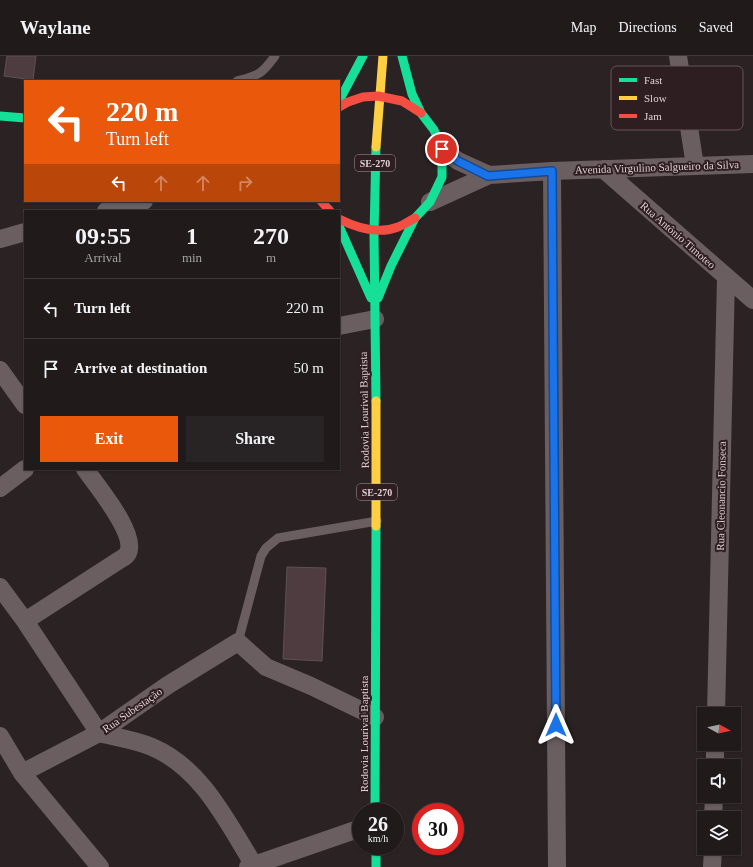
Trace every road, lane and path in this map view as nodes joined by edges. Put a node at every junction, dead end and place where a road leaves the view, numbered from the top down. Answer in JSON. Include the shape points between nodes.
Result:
{"nodes":[{"id":1,"x":275,"y":56,"type":"edge"},
{"id":2,"x":363,"y":56,"type":"edge"},
{"id":3,"x":383,"y":56,"type":"edge"},
{"id":4,"x":402,"y":56,"type":"edge"},
{"id":5,"x":678,"y":56,"type":"edge"},
{"id":6,"x":680,"y":66,"type":"edge"},
{"id":7,"x":241,"y":80,"type":"edge"},
{"id":8,"x":378,"y":96,"type":"junction"},
{"id":9,"x":340,"y":100,"type":"edge"},
{"id":10,"x":340,"y":107,"type":"edge"},
{"id":11,"x":422,"y":114,"type":"junction"},
{"id":12,"x":0,"y":116,"type":"edge"},
{"id":13,"x":24,"y":118,"type":"edge"},
{"id":14,"x":689,"y":130,"type":"edge"},
{"id":15,"x":442,"y":149,"type":"junction"},
{"id":16,"x":753,"y":164,"type":"edge"},
{"id":17,"x":695,"y":166,"type":"junction"},
{"id":18,"x":603,"y":169,"type":"junction"},
{"id":19,"x":552,"y":171,"type":"junction"},
{"id":20,"x":488,"y":176,"type":"junction"},
{"id":21,"x":140,"y":202,"type":"edge"},
{"id":22,"x":322,"y":202,"type":"edge"},
{"id":23,"x":430,"y":202,"type":"junction"},
{"id":24,"x":110,"y":210,"type":"edge"},
{"id":25,"x":329,"y":210,"type":"edge"},
{"id":26,"x":415,"y":218,"type":"junction"},
{"id":27,"x":340,"y":220,"type":"edge"},
{"id":28,"x":340,"y":228,"type":"edge"},
{"id":29,"x":374,"y":230,"type":"junction"},
{"id":30,"x":24,"y":232,"type":"edge"},
{"id":31,"x":0,"y":239,"type":"edge"},
{"id":32,"x":726,"y":277,"type":"junction"},
{"id":33,"x":753,"y":300,"type":"edge"},
{"id":34,"x":375,"y":313,"type":"junction"},
{"id":35,"x":340,"y":326,"type":"edge"},
{"id":36,"x":0,"y":370,"type":"edge"},
{"id":37,"x":23,"y":399,"type":"edge"},
{"id":38,"x":25,"y":470,"type":"edge"},
{"id":39,"x":86,"y":470,"type":"edge"},
{"id":40,"x":0,"y":488,"type":"edge"},
{"id":41,"x":377,"y":521,"type":"junction"},
{"id":42,"x":0,"y":587,"type":"edge"},
{"id":43,"x":25,"y":621,"type":"junction"},
{"id":44,"x":238,"y":642,"type":"junction"},
{"id":45,"x":716,"y":707,"type":"edge"},
{"id":46,"x":376,"y":717,"type":"junction"},
{"id":47,"x":99,"y":733,"type":"junction"},
{"id":48,"x":0,"y":736,"type":"edge"},
{"id":49,"x":22,"y":773,"type":"junction"},
{"id":50,"x":376,"y":803,"type":"edge"},
{"id":51,"x":352,"y":831,"type":"edge"},
{"id":52,"x":376,"y":855,"type":"edge"},
{"id":53,"x":713,"y":855,"type":"edge"},
{"id":54,"x":251,"y":866,"type":"edge"},
{"id":55,"x":100,"y":867,"type":"edge"},
{"id":56,"x":376,"y":867,"type":"edge"},
{"id":57,"x":557,"y":867,"type":"edge"},
{"id":58,"x":712,"y":867,"type":"edge"}],
"edges":[{"from":1,"to":7,"type":"lane","via":[[258,76]]},
{"from":2,"to":9,"type":"main road"},
{"from":3,"to":8,"type":"main road","name":"Rodovia Lourival Baptista","number":"SE-270"},
{"from":4,"to":11,"type":"main road","via":[[412,94]]},
{"from":5,"to":6,"type":"street"},
{"from":8,"to":10,"type":"main road","via":[[363,97]]},
{"from":8,"to":11,"type":"main road","via":[[402,101]]},
{"from":8,"to":29,"type":"main road","name":"Rodovia Lourival Baptista","number":"SE-270"},
{"from":11,"to":15,"type":"main road","via":[[434,130]]},
{"from":12,"to":13,"type":"main road"},
{"from":14,"to":17,"type":"street"},
{"from":15,"to":20,"type":"street","via":[[458,161]]},
{"from":15,"to":23,"type":"main road","via":[[442,177]]},
{"from":16,"to":17,"type":"street","name":"Avenida Virgulino Salgueiro da Silva"},
{"from":17,"to":18,"type":"street","name":"Avenida Virgulino Salgueiro da Silva"},
{"from":18,"to":19,"type":"street","name":"Avenida Virgulino Salgueiro da Silva"},
{"from":18,"to":32,"type":"street","name":"Rua Antônio Timoteo"},
{"from":19,"to":20,"type":"street","name":"Avenida Virgulino Salgueiro da Silva"},
{"from":19,"to":57,"type":"street"},
{"from":20,"to":23,"type":"street","name":"Avenida Virgulino Salgueiro da Silva"},
{"from":21,"to":24,"type":"street"},
{"from":22,"to":25,"type":"main road"},
{"from":23,"to":26,"type":"main road"},
{"from":26,"to":29,"type":"main road","via":[[395,227]]},
{"from":26,"to":34,"type":"main road","via":[[391,266]]},
{"from":27,"to":29,"type":"main road","via":[[360,228]]},
{"from":28,"to":34,"type":"main road"},
{"from":29,"to":34,"type":"main road","name":"Rodovia Lourival Baptista","number":"SE-270"},
{"from":30,"to":31,"type":"street"},
{"from":32,"to":33,"type":"street","name":"Rua Antônio Timoteo"},
{"from":32,"to":45,"type":"street","name":"Rua Cleonancio Fonseca"},
{"from":34,"to":35,"type":"street"},
{"from":34,"to":41,"type":"main road","name":"Rodovia Lourival Baptista","number":"SE-270"},
{"from":36,"to":37,"type":"street"},
{"from":38,"to":40,"type":"street"},
{"from":39,"to":43,"type":"street","via":[[115,510],[126,531],[128,553]]},
{"from":41,"to":44,"type":"lane","via":[[278,538],[271,543],[261,556]]},
{"from":41,"to":46,"type":"main road","name":"Rodovia Lourival Baptista","number":"SE-270"},
{"from":42,"to":43,"type":"street"},
{"from":43,"to":47,"type":"street"},
{"from":44,"to":46,"type":"street","via":[[266,667]]},
{"from":44,"to":47,"type":"street","name":"Rua Subestação","via":[[168,685]]},
{"from":46,"to":50,"type":"main road","name":"Rodovia Lourival Baptista","number":"SE-270"},
{"from":47,"to":49,"type":"street","name":"Rua Subestação"},
{"from":47,"to":54,"type":"street","via":[[151,746],[169,755],[190,773],[210,795]]},
{"from":48,"to":49,"type":"street"},
{"from":49,"to":55,"type":"street"},
{"from":51,"to":54,"type":"street"},
{"from":52,"to":56,"type":"main road"},
{"from":53,"to":58,"type":"street"}]}
